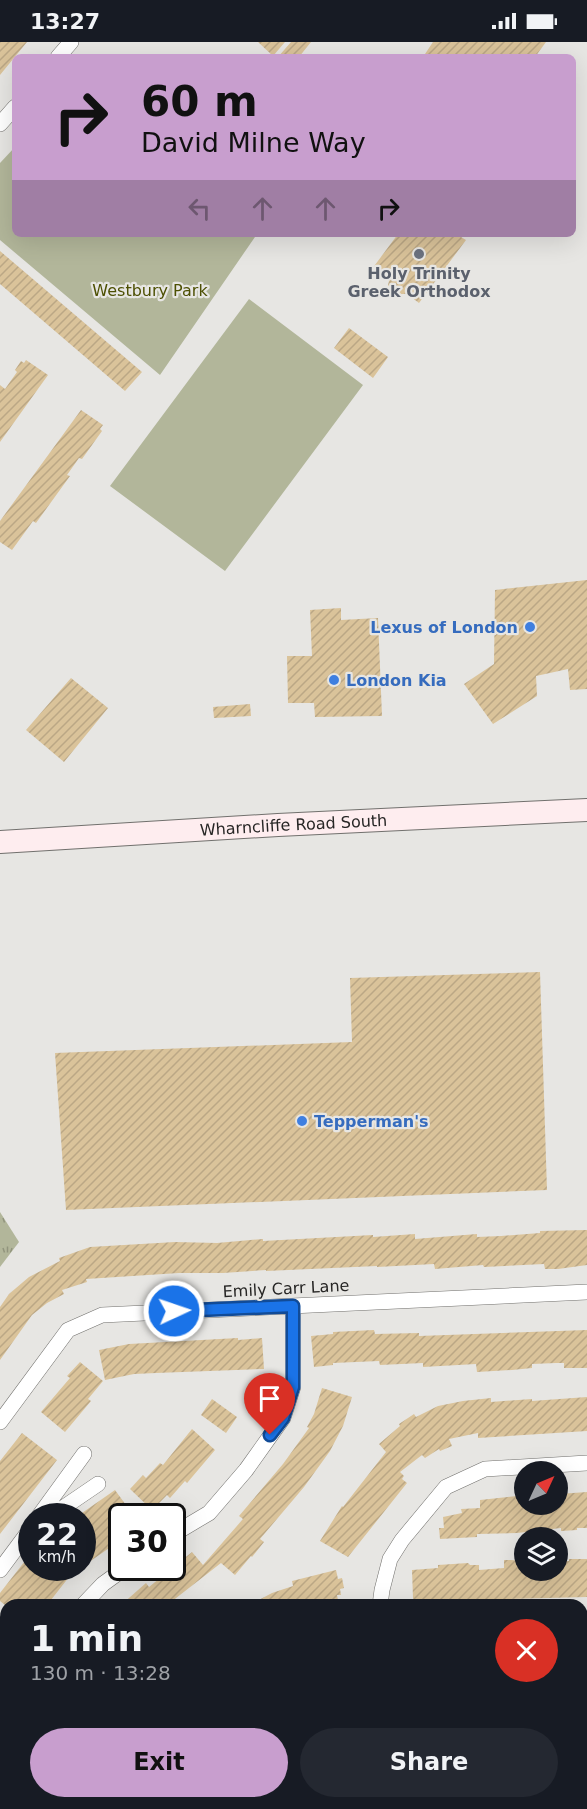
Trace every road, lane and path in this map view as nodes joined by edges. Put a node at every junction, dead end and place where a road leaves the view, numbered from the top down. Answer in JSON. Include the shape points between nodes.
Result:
{"nodes":[{"id":1,"x":71,"y":42,"type":"edge"},
{"id":2,"x":61,"y":54,"type":"edge"},
{"id":3,"x":12,"y":110,"type":"edge"},
{"id":4,"x":0,"y":124,"type":"edge"},
{"id":5,"x":587,"y":810,"type":"edge"},
{"id":6,"x":0,"y":842,"type":"edge"},
{"id":7,"x":587,"y":1292,"type":"edge"},
{"id":8,"x":293,"y":1306,"type":"junction"},
{"id":9,"x":0,"y":1422,"type":"edge"},
{"id":10,"x":84,"y":1454,"type":"dead end"},
{"id":11,"x":587,"y":1463,"type":"edge"},
{"id":12,"x":98,"y":1484,"type":"dead end"},
{"id":13,"x":48,"y":1503,"type":"edge"},
{"id":14,"x":70,"y":1503,"type":"edge"},
{"id":15,"x":186,"y":1527,"type":"edge"},
{"id":16,"x":18,"y":1546,"type":"edge"},
{"id":17,"x":0,"y":1570,"type":"edge"},
{"id":18,"x":108,"y":1580,"type":"edge"},
{"id":19,"x":89,"y":1599,"type":"edge"},
{"id":20,"x":381,"y":1599,"type":"edge"}],
"edges":[{"from":1,"to":2,"type":"street"},
{"from":3,"to":4,"type":"street"},
{"from":5,"to":6,"type":"main road","name":"Wharncliffe Road South"},
{"from":7,"to":8,"type":"street","name":"Emily Carr Lane"},
{"from":8,"to":9,"type":"street","name":"Emily Carr Lane","via":[[102,1315],[68,1330]]},
{"from":8,"to":15,"type":"street","via":[[293,1387],[283,1418],[209,1513]]},
{"from":10,"to":13,"type":"street"},
{"from":11,"to":20,"type":"street","via":[[485,1469],[446,1488],[390,1559]]},
{"from":12,"to":14,"type":"street"},
{"from":16,"to":17,"type":"street"},
{"from":18,"to":19,"type":"street"}]}
